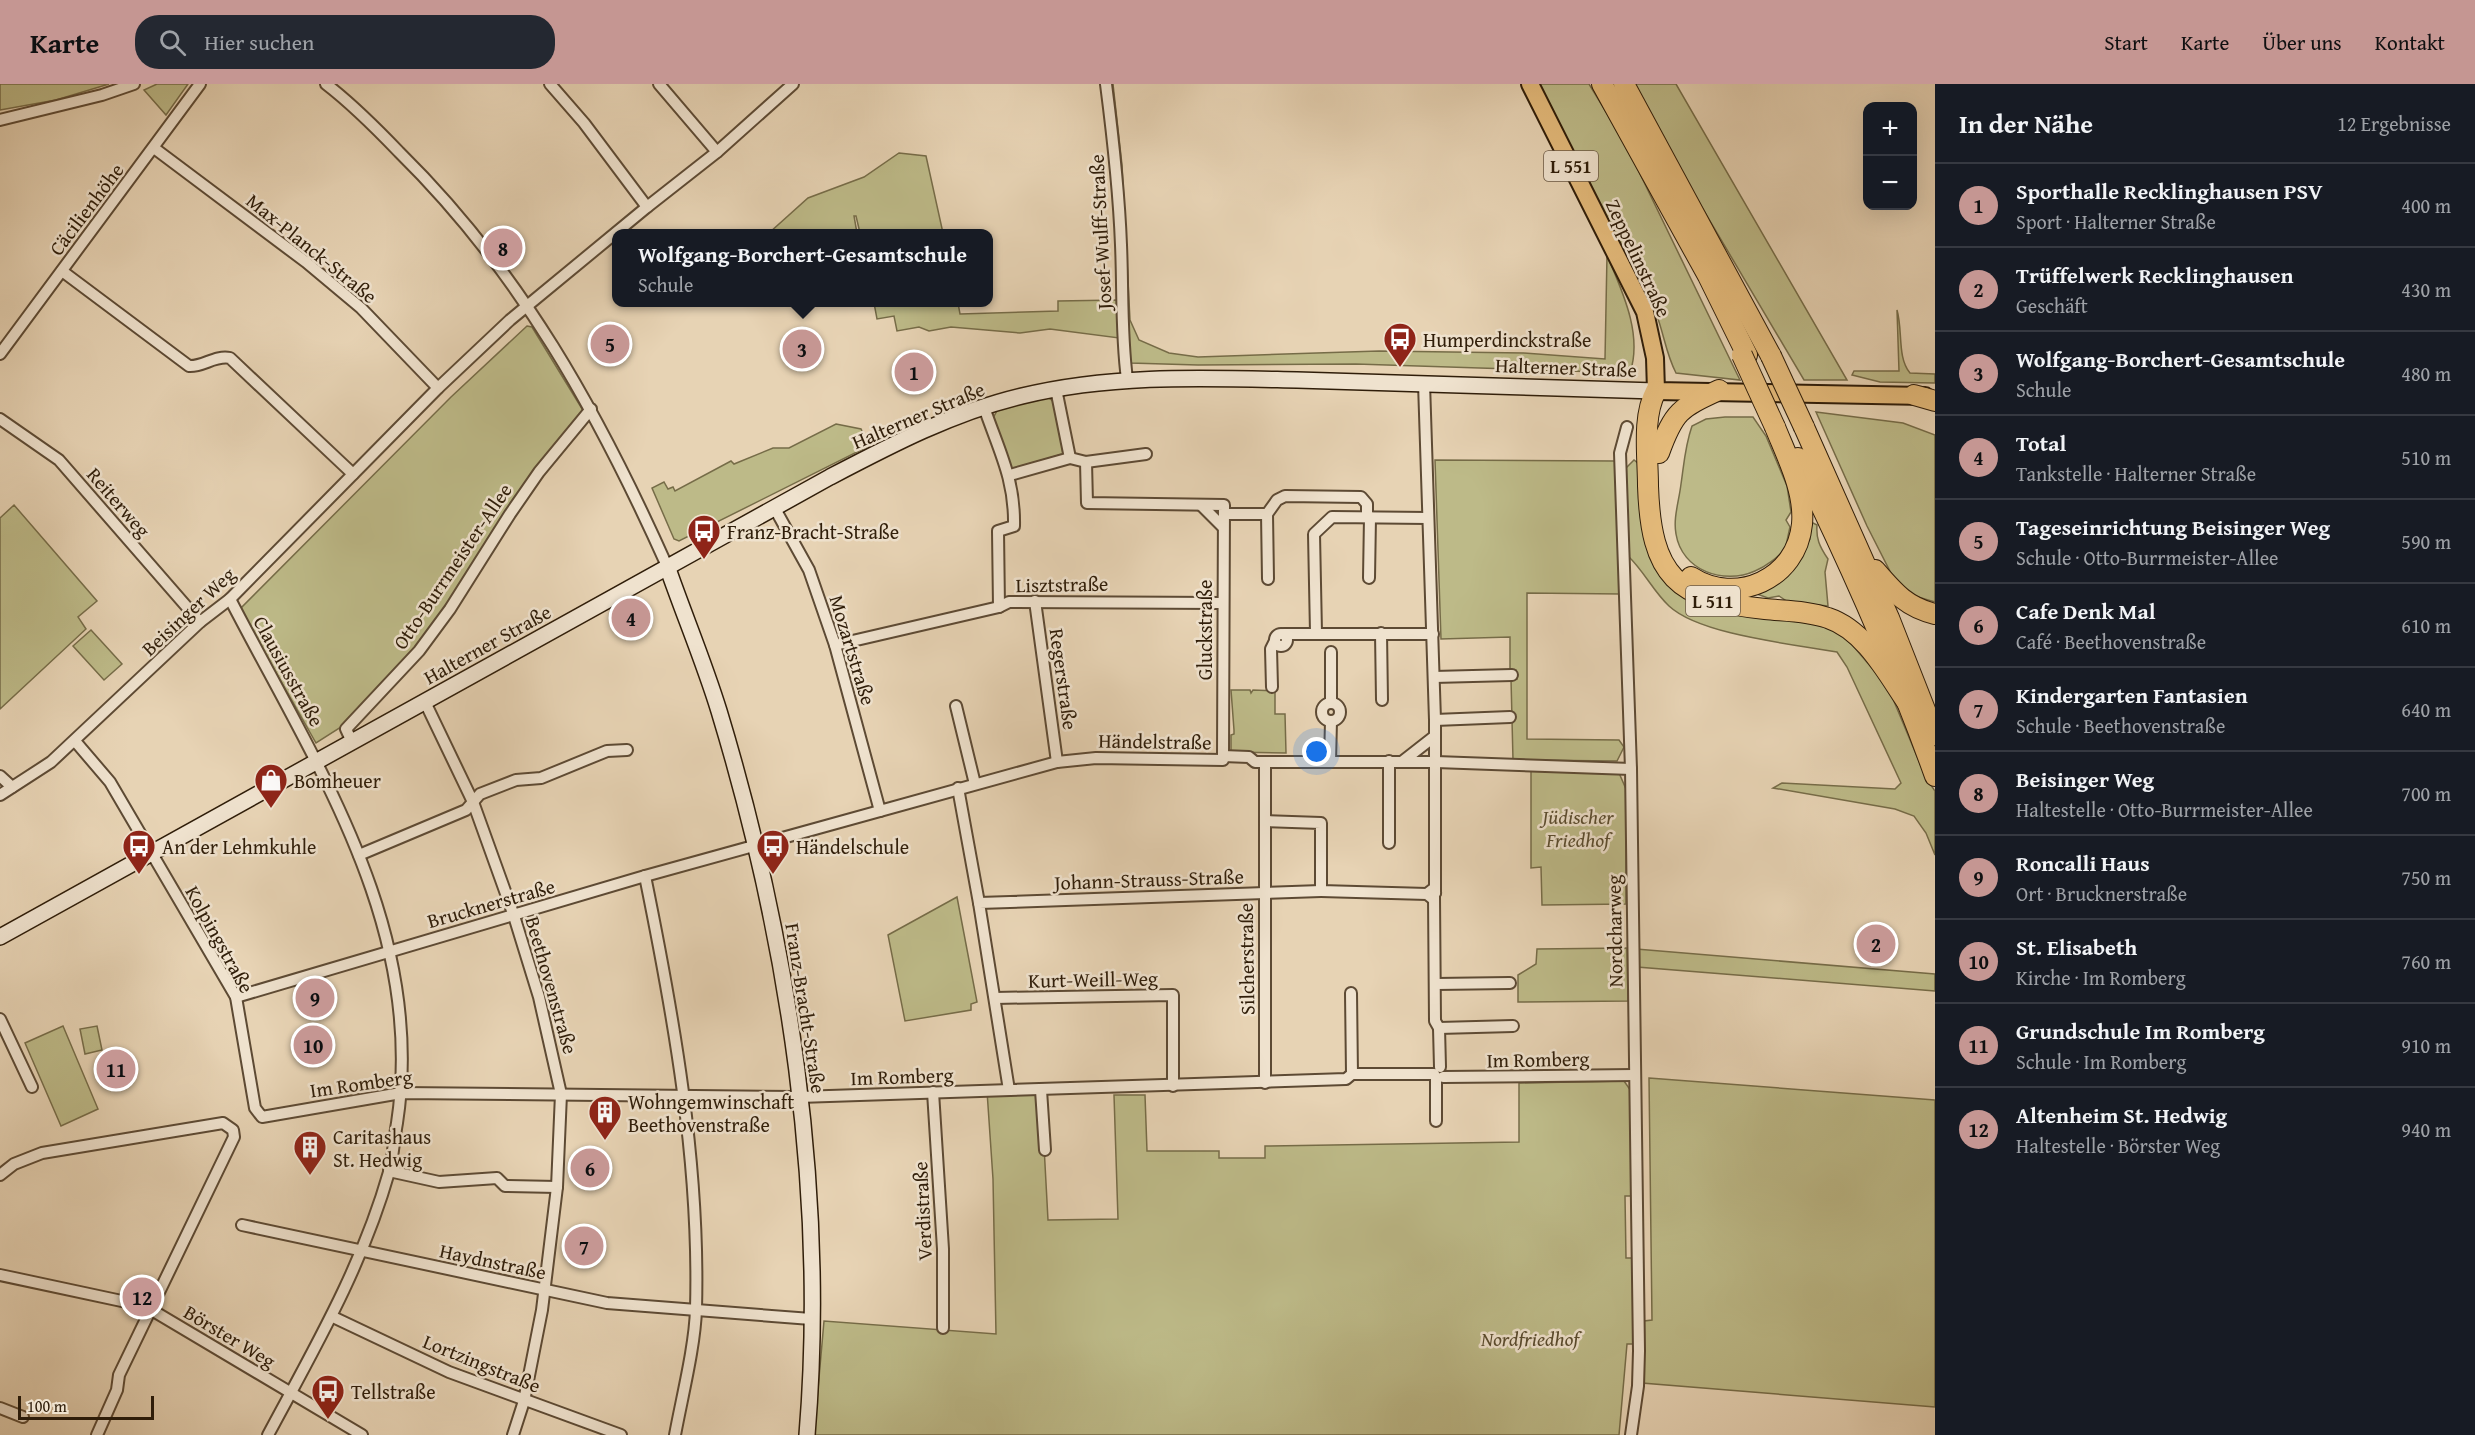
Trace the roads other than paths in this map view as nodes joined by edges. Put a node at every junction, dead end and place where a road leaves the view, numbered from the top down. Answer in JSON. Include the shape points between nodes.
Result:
{"nodes":[{"id":1,"x":134,"y":84,"type":"edge"},
{"id":2,"x":200,"y":84,"type":"edge"},
{"id":3,"x":326,"y":84,"type":"edge"},
{"id":4,"x":550,"y":84,"type":"edge"},
{"id":5,"x":659,"y":84,"type":"edge"},
{"id":6,"x":793,"y":84,"type":"edge"},
{"id":7,"x":1107,"y":84,"type":"edge"},
{"id":8,"x":1530,"y":84,"type":"edge"},
{"id":9,"x":1602,"y":84,"type":"edge"},
{"id":10,"x":1624,"y":84,"type":"edge"},
{"id":11,"x":0,"y":120,"type":"edge"},
{"id":12,"x":154,"y":147,"type":"junction"},
{"id":13,"x":717,"y":153,"type":"junction"},
{"id":14,"x":647,"y":207,"type":"junction"},
{"id":15,"x":620,"y":229,"type":"edge"},
{"id":16,"x":612,"y":236,"type":"edge"},
{"id":17,"x":62,"y":271,"type":"junction"},
{"id":18,"x":527,"y":306,"type":"junction"},
{"id":19,"x":0,"y":354,"type":"edge"},
{"id":20,"x":1127,"y":379,"type":"junction"},
{"id":21,"x":1424,"y":383,"type":"junction"},
{"id":22,"x":438,"y":388,"type":"junction"},
{"id":23,"x":1056,"y":389,"type":"junction"},
{"id":24,"x":1719,"y":390,"type":"junction"},
{"id":25,"x":1656,"y":391,"type":"junction"},
{"id":26,"x":1914,"y":395,"type":"junction"},
{"id":27,"x":1935,"y":396,"type":"edge"},
{"id":28,"x":1935,"y":401,"type":"edge"},
{"id":29,"x":984,"y":407,"type":"junction"},
{"id":30,"x":591,"y":409,"type":"junction"},
{"id":31,"x":0,"y":419,"type":"edge"},
{"id":32,"x":1779,"y":426,"type":"junction"},
{"id":33,"x":1627,"y":427,"type":"dead end"},
{"id":34,"x":1659,"y":453,"type":"junction"},
{"id":35,"x":1146,"y":454,"type":"dead end"},
{"id":36,"x":1070,"y":458,"type":"junction"},
{"id":37,"x":1086,"y":462,"type":"junction"},
{"id":38,"x":352,"y":474,"type":"junction"},
{"id":39,"x":1010,"y":475,"type":"junction"},
{"id":40,"x":1332,"y":497,"type":"junction"},
{"id":41,"x":1201,"y":505,"type":"junction"},
{"id":42,"x":774,"y":507,"type":"junction"},
{"id":43,"x":1224,"y":510,"type":"junction"},
{"id":44,"x":1267,"y":514,"type":"junction"},
{"id":45,"x":1332,"y":517,"type":"junction"},
{"id":46,"x":1368,"y":517,"type":"junction"},
{"id":47,"x":1428,"y":518,"type":"junction"},
{"id":48,"x":1223,"y":527,"type":"junction"},
{"id":49,"x":1863,"y":556,"type":"junction"},
{"id":50,"x":667,"y":566,"type":"junction"},
{"id":51,"x":1370,"y":578,"type":"dead end"},
{"id":52,"x":1268,"y":579,"type":"dead end"},
{"id":53,"x":230,"y":599,"type":"junction"},
{"id":54,"x":1035,"y":601,"type":"junction"},
{"id":55,"x":1222,"y":603,"type":"junction"},
{"id":56,"x":999,"y":607,"type":"junction"},
{"id":57,"x":1935,"y":614,"type":"edge"},
{"id":58,"x":200,"y":622,"type":"junction"},
{"id":59,"x":1316,"y":633,"type":"junction"},
{"id":60,"x":1381,"y":633,"type":"junction"},
{"id":61,"x":1432,"y":634,"type":"junction"},
{"id":62,"x":835,"y":645,"type":"junction"},
{"id":63,"x":1331,"y":652,"type":"dead end"},
{"id":64,"x":1512,"y":675,"type":"dead end"},
{"id":65,"x":1434,"y":677,"type":"junction"},
{"id":66,"x":1272,"y":687,"type":"dead end"},
{"id":67,"x":1382,"y":700,"type":"dead end"},
{"id":68,"x":425,"y":702,"type":"junction"},
{"id":69,"x":956,"y":706,"type":"dead end"},
{"id":70,"x":1911,"y":708,"type":"junction"},
{"id":71,"x":1510,"y":717,"type":"dead end"},
{"id":72,"x":1435,"y":720,"type":"junction"},
{"id":73,"x":1435,"y":735,"type":"junction"},
{"id":74,"x":1935,"y":735,"type":"edge"},
{"id":75,"x":75,"y":741,"type":"junction"},
{"id":76,"x":352,"y":742,"type":"junction"},
{"id":77,"x":627,"y":750,"type":"dead end"},
{"id":78,"x":1223,"y":756,"type":"junction"},
{"id":79,"x":317,"y":760,"type":"junction"},
{"id":80,"x":1389,"y":761,"type":"junction"},
{"id":81,"x":1403,"y":761,"type":"junction"},
{"id":82,"x":1058,"y":762,"type":"junction"},
{"id":83,"x":1265,"y":762,"type":"junction"},
{"id":84,"x":1330,"y":762,"type":"junction"},
{"id":85,"x":1436,"y":762,"type":"junction"},
{"id":86,"x":1631,"y":769,"type":"junction"},
{"id":87,"x":0,"y":776,"type":"edge"},
{"id":88,"x":1935,"y":776,"type":"edge"},
{"id":89,"x":975,"y":783,"type":"junction"},
{"id":90,"x":12,"y":787,"type":"junction"},
{"id":91,"x":958,"y":788,"type":"junction"},
{"id":92,"x":0,"y":795,"type":"edge"},
{"id":93,"x":473,"y":802,"type":"junction"},
{"id":94,"x":880,"y":811,"type":"junction"},
{"id":95,"x":1265,"y":820,"type":"junction"},
{"id":96,"x":1321,"y":822,"type":"junction"},
{"id":97,"x":1333,"y":822,"type":"dead end"},
{"id":98,"x":1389,"y":843,"type":"dead end"},
{"id":99,"x":755,"y":846,"type":"junction"},
{"id":100,"x":151,"y":853,"type":"junction"},
{"id":101,"x":359,"y":855,"type":"junction"},
{"id":102,"x":645,"y":876,"type":"junction"},
{"id":103,"x":1321,"y":891,"type":"junction"},
{"id":104,"x":1264,"y":893,"type":"junction"},
{"id":105,"x":1432,"y":895,"type":"junction"},
{"id":106,"x":979,"y":903,"type":"junction"},
{"id":107,"x":514,"y":916,"type":"junction"},
{"id":108,"x":0,"y":937,"type":"edge"},
{"id":109,"x":391,"y":951,"type":"junction"},
{"id":110,"x":1510,"y":983,"type":"dead end"},
{"id":111,"x":1436,"y":984,"type":"junction"},
{"id":112,"x":1351,"y":993,"type":"dead end"},
{"id":113,"x":236,"y":997,"type":"junction"},
{"id":114,"x":995,"y":998,"type":"junction"},
{"id":115,"x":0,"y":1019,"type":"edge"},
{"id":116,"x":1513,"y":1026,"type":"dead end"},
{"id":117,"x":1440,"y":1028,"type":"junction"},
{"id":118,"x":1352,"y":1074,"type":"junction"},
{"id":119,"x":1438,"y":1074,"type":"junction"},
{"id":120,"x":1634,"y":1075,"type":"junction"},
{"id":121,"x":1265,"y":1083,"type":"junction"},
{"id":122,"x":1173,"y":1086,"type":"junction"},
{"id":123,"x":32,"y":1087,"type":"dead end"},
{"id":124,"x":1009,"y":1090,"type":"junction"},
{"id":125,"x":1041,"y":1090,"type":"junction"},
{"id":126,"x":933,"y":1092,"type":"junction"},
{"id":127,"x":401,"y":1093,"type":"junction"},
{"id":128,"x":561,"y":1094,"type":"junction"},
{"id":129,"x":684,"y":1095,"type":"junction"},
{"id":130,"x":799,"y":1097,"type":"junction"},
{"id":131,"x":262,"y":1117,"type":"joint"},
{"id":132,"x":1436,"y":1121,"type":"dead end"},
{"id":133,"x":1045,"y":1150,"type":"dead end"},
{"id":134,"x":389,"y":1171,"type":"junction"},
{"id":135,"x":0,"y":1175,"type":"edge"},
{"id":136,"x":557,"y":1187,"type":"junction"},
{"id":137,"x":242,"y":1225,"type":"dead end"},
{"id":138,"x":362,"y":1251,"type":"junction"},
{"id":139,"x":0,"y":1275,"type":"edge"},
{"id":140,"x":544,"y":1291,"type":"junction"},
{"id":141,"x":152,"y":1310,"type":"junction"},
{"id":142,"x":696,"y":1311,"type":"junction"},
{"id":143,"x":333,"y":1317,"type":"junction"},
{"id":144,"x":811,"y":1319,"type":"junction"},
{"id":145,"x":943,"y":1328,"type":"dead end"},
{"id":146,"x":291,"y":1392,"type":"junction"},
{"id":147,"x":524,"y":1401,"type":"junction"},
{"id":148,"x":0,"y":1408,"type":"edge"},
{"id":149,"x":23,"y":1417,"type":"dead end"},
{"id":150,"x":97,"y":1435,"type":"edge"},
{"id":151,"x":268,"y":1435,"type":"edge"},
{"id":152,"x":362,"y":1435,"type":"edge"},
{"id":153,"x":513,"y":1435,"type":"edge"},
{"id":154,"x":621,"y":1435,"type":"edge"},
{"id":155,"x":675,"y":1435,"type":"edge"},
{"id":156,"x":807,"y":1435,"type":"edge"},
{"id":157,"x":1631,"y":1435,"type":"edge"}],
"edges":[{"from":1,"to":11,"type":"street"},
{"from":2,"to":12,"type":"street","name":"Cäcilienhöhe"},
{"from":3,"to":18,"type":"street","via":[[376,128],[462,217]]},
{"from":4,"to":14,"type":"street"},
{"from":5,"to":13,"type":"street"},
{"from":6,"to":13,"type":"street","name":"Beisinger Weg"},
{"from":7,"to":20,"type":"street","name":"Josef-Wulff-Straße","via":[[1115,155]]},
{"from":8,"to":25,"type":"main road","name":"Zeppelinstraße","number":"L 551","via":[[1645,312],[1655,358]]},
{"from":9,"to":32,"type":"highway","number":"L 511","via":[[1708,276]]},
{"from":10,"to":49,"type":"highway","bridge":true,"via":[[1771,356]]},
{"from":12,"to":17,"type":"street","name":"Cäcilienhöhe"},
{"from":12,"to":22,"type":"street","name":"Max-Planck-Straße","via":[[361,308]]},
{"from":13,"to":14,"type":"street","name":"Beisinger Weg"},
{"from":14,"to":15,"type":"street","name":"Beisinger Weg"},
{"from":16,"to":18,"type":"street","name":"Beisinger Weg"},
{"from":17,"to":19,"type":"street","name":"Cäcilienhöhe"},
{"from":17,"to":38,"type":"street","via":[[189,366],[222,356],[230,358]]},
{"from":18,"to":22,"type":"street","name":"Beisinger Weg"},
{"from":18,"to":30,"type":"street"},
{"from":20,"to":21,"type":"main road","name":"Halterner Straße"},
{"from":20,"to":23,"type":"main road","name":"Halterner Straße"},
{"from":21,"to":25,"type":"main road","name":"Halterner Straße"},
{"from":21,"to":47,"type":"street"},
{"from":22,"to":38,"type":"street","name":"Beisinger Weg"},
{"from":23,"to":29,"type":"main road","name":"Halterner Straße"},
{"from":23,"to":36,"type":"street"},
{"from":24,"to":25,"type":"main road","name":"Halterner Straße"},
{"from":24,"to":26,"type":"main road","name":"Halterner Straße"},
{"from":24,"to":34,"type":"highway","number":"L 511","via":[[1677,413]]},
{"from":25,"to":34,"type":"highway","number":"L 511","via":[[1660,404]]},
{"from":25,"to":70,"type":"highway","number":"L 511","via":[[1650,403],[1647,456],[1650,523],[1659,557],[1674,579],[1713,601],[1829,618],[1868,647]]},
{"from":26,"to":27,"type":"main road","name":"Halterner Straße"},
{"from":26,"to":28,"type":"highway"},
{"from":29,"to":39,"type":"street"},
{"from":29,"to":42,"type":"main road","name":"Halterner Straße","via":[[905,439]]},
{"from":30,"to":50,"type":"street"},
{"from":30,"to":76,"type":"street","name":"Otto-Burrmeister-Allee","via":[[539,472],[419,651],[346,729]]},
{"from":31,"to":58,"type":"street","name":"Reiterweg","via":[[59,460]]},
{"from":32,"to":34,"type":"highway","number":"L 511","via":[[1797,488],[1802,524],[1799,540],[1785,565],[1752,587],[1725,589],[1699,582],[1670,555],[1662,534]]},
{"from":32,"to":70,"type":"highway","number":"L 511","via":[[1849,562]]},
{"from":33,"to":86,"type":"street","name":"Nordcharweg","via":[[1620,453]]},
{"from":35,"to":37,"type":"street"},
{"from":36,"to":37,"type":"street"},
{"from":36,"to":39,"type":"street"},
{"from":37,"to":41,"type":"street","via":[[1087,503]]},
{"from":38,"to":53,"type":"street","name":"Beisinger Weg"},
{"from":39,"to":56,"type":"street","via":[[1014,526],[998,531]]},
{"from":40,"to":44,"type":"street","via":[[1285,496]]},
{"from":40,"to":45,"type":"street"},
{"from":40,"to":46,"type":"street","via":[[1364,499]]},
{"from":41,"to":43,"type":"street"},
{"from":41,"to":48,"type":"street"},
{"from":42,"to":50,"type":"main road","name":"Halterner Straße"},
{"from":42,"to":62,"type":"street","name":"Mozartstraße","via":[[809,570]]},
{"from":43,"to":44,"type":"street"},
{"from":43,"to":48,"type":"street","name":"Gluckstraße"},
{"from":44,"to":52,"type":"street"},
{"from":45,"to":46,"type":"street"},
{"from":45,"to":59,"type":"street","via":[[1314,534]]},
{"from":46,"to":47,"type":"street"},
{"from":46,"to":51,"type":"street"},
{"from":47,"to":61,"type":"street"},
{"from":48,"to":55,"type":"street","name":"Gluckstraße"},
{"from":49,"to":57,"type":"highway","via":[[1896,594],[1917,609]]},
{"from":49,"to":74,"type":"highway"},
{"from":50,"to":68,"type":"main road","name":"Halterner Straße"},
{"from":50,"to":99,"type":"main road","name":"Franz-Bracht-Straße","via":[[718,709]]},
{"from":53,"to":58,"type":"street","name":"Beisinger Weg"},
{"from":53,"to":79,"type":"street","name":"Clausiusstraße"},
{"from":54,"to":55,"type":"street","name":"Lisztstraße"},
{"from":54,"to":56,"type":"street","name":"Lisztstraße","via":[[1009,602]]},
{"from":54,"to":82,"type":"street","name":"Regerstraße"},
{"from":55,"to":78,"type":"street","name":"Gluckstraße"},
{"from":56,"to":62,"type":"street","name":"Lisztstraße"},
{"from":58,"to":75,"type":"street","name":"Beisinger Weg"},
{"from":59,"to":60,"type":"street"},
{"from":59,"to":66,"type":"street","via":[[1280,638],[1271,649]]},
{"from":60,"to":61,"type":"street"},
{"from":60,"to":67,"type":"street"},
{"from":61,"to":65,"type":"street"},
{"from":62,"to":94,"type":"street","name":"Mozartstraße"},
{"from":63,"to":84,"type":"street","via":[[1330,703],[1322,712],[1324,719],[1331,721]]},
{"from":64,"to":65,"type":"street"},
{"from":65,"to":72,"type":"street"},
{"from":68,"to":76,"type":"main road","name":"Halterner Straße"},
{"from":68,"to":93,"type":"street","name":"Beethovenstraße"},
{"from":69,"to":89,"type":"street"},
{"from":70,"to":88,"type":"highway","number":"L 511"},
{"from":71,"to":72,"type":"street"},
{"from":72,"to":73,"type":"street"},
{"from":73,"to":81,"type":"street","via":[[1419,752]]},
{"from":73,"to":85,"type":"street"},
{"from":75,"to":90,"type":"street","name":"Beisinger Weg"},
{"from":75,"to":100,"type":"street","via":[[110,782]]},
{"from":76,"to":79,"type":"main road","name":"Halterner Straße"},
{"from":77,"to":93,"type":"street","via":[[607,750],[541,778],[516,780],[480,794]]},
{"from":78,"to":82,"type":"street","name":"Händelstraße","via":[[1223,760],[1096,758]]},
{"from":78,"to":83,"type":"street","name":"Händelstraße"},
{"from":79,"to":100,"type":"main road","name":"Halterner Straße"},
{"from":79,"to":101,"type":"street","name":"Clausiusstraße"},
{"from":80,"to":81,"type":"street","name":"Händelstraße"},
{"from":80,"to":84,"type":"street","name":"Händelstraße"},
{"from":80,"to":98,"type":"street"},
{"from":81,"to":85,"type":"street","name":"Händelstraße"},
{"from":82,"to":89,"type":"street","name":"Händelstraße"},
{"from":83,"to":84,"type":"street","name":"Händelstraße"},
{"from":83,"to":95,"type":"street","name":"Silcherstraße"},
{"from":85,"to":86,"type":"street","name":"Händelstraße"},
{"from":85,"to":105,"type":"street"},
{"from":86,"to":120,"type":"street","name":"Nordcharweg"},
{"from":87,"to":90,"type":"street"},
{"from":89,"to":91,"type":"street","name":"Händelstraße"},
{"from":90,"to":92,"type":"street","name":"Beisinger Weg"},
{"from":91,"to":94,"type":"street","name":"Händelstraße"},
{"from":91,"to":106,"type":"street"},
{"from":93,"to":101,"type":"street","via":[[466,810]]},
{"from":93,"to":107,"type":"street","name":"Beethovenstraße"},
{"from":94,"to":99,"type":"street","name":"Händelstraße"},
{"from":95,"to":96,"type":"street"},
{"from":95,"to":104,"type":"street","name":"Silcherstraße"},
{"from":96,"to":97,"type":"street"},
{"from":96,"to":103,"type":"street"},
{"from":99,"to":102,"type":"street","name":"Brucknerstraße"},
{"from":99,"to":130,"type":"main road","name":"Franz-Bracht-Straße","via":[[791,1032]]},
{"from":100,"to":108,"type":"main road","name":"Halterner Straße"},
{"from":100,"to":113,"type":"street","name":"Kolpingstraße"},
{"from":101,"to":109,"type":"street","name":"Clausiusstraße"},
{"from":102,"to":107,"type":"street","name":"Brucknerstraße"},
{"from":102,"to":129,"type":"street"},
{"from":103,"to":104,"type":"street","name":"Johann-Strauss-Straße"},
{"from":103,"to":105,"type":"street","name":"Johann-Strauss-Straße"},
{"from":104,"to":106,"type":"street","name":"Johann-Strauss-Straße"},
{"from":104,"to":121,"type":"street","name":"Silcherstraße"},
{"from":105,"to":111,"type":"street"},
{"from":106,"to":114,"type":"street"},
{"from":107,"to":109,"type":"street","name":"Brucknerstraße"},
{"from":107,"to":128,"type":"street","name":"Beethovenstraße","via":[[539,997]]},
{"from":109,"to":113,"type":"street","name":"Brucknerstraße"},
{"from":109,"to":127,"type":"street","name":"Clausiusstraße","via":[[399,1006]]},
{"from":110,"to":111,"type":"street"},
{"from":111,"to":117,"type":"street","via":[[1435,1021]]},
{"from":112,"to":118,"type":"street"},
{"from":113,"to":131,"type":"street","name":"Kolpingstraße","via":[[255,1108]]},
{"from":114,"to":122,"type":"street","name":"Kurt-Weill-Weg","via":[[1173,995]]},
{"from":114,"to":124,"type":"street"},
{"from":115,"to":123,"type":"street"},
{"from":116,"to":117,"type":"street"},
{"from":117,"to":119,"type":"street"},
{"from":118,"to":119,"type":"street","name":"Im Romberg"},
{"from":118,"to":121,"type":"street","name":"Im Romberg","via":[[1346,1079]]},
{"from":119,"to":120,"type":"street","name":"Im Romberg"},
{"from":119,"to":132,"type":"street"},
{"from":120,"to":157,"type":"street","name":"Nordcharweg","via":[[1639,1351]]},
{"from":121,"to":122,"type":"street","name":"Im Romberg"},
{"from":122,"to":125,"type":"street","name":"Im Romberg"},
{"from":124,"to":125,"type":"street","name":"Im Romberg"},
{"from":124,"to":126,"type":"street","name":"Im Romberg"},
{"from":125,"to":133,"type":"street"},
{"from":126,"to":130,"type":"street","name":"Im Romberg"},
{"from":126,"to":145,"type":"street","name":"Verdistraße","via":[[943,1249]]},
{"from":127,"to":128,"type":"street","name":"Im Romberg"},
{"from":127,"to":131,"type":"street","name":"Im Romberg"},
{"from":127,"to":134,"type":"street"},
{"from":128,"to":129,"type":"street","name":"Im Romberg"},
{"from":128,"to":136,"type":"street","name":"Beethovenstraße"},
{"from":129,"to":130,"type":"street","name":"Im Romberg"},
{"from":129,"to":142,"type":"street","via":[[692,1184]]},
{"from":130,"to":144,"type":"main road","name":"Franz-Bracht-Straße","via":[[808,1202]]},
{"from":134,"to":136,"type":"street","via":[[439,1182],[497,1178],[505,1186]]},
{"from":134,"to":138,"type":"street"},
{"from":135,"to":141,"type":"street","via":[[14,1164],[42,1154],[228,1125],[234,1137]]},
{"from":136,"to":140,"type":"street","name":"Beethovenstraße"},
{"from":137,"to":138,"type":"street","name":"Haydnstraße"},
{"from":138,"to":140,"type":"street","name":"Haydnstraße"},
{"from":138,"to":143,"type":"street"},
{"from":139,"to":141,"type":"street","name":"Börster Weg","via":[[131,1301]]},
{"from":140,"to":142,"type":"street","name":"Haydnstraße","via":[[607,1303]]},
{"from":140,"to":147,"type":"street","name":"Beethovenstraße"},
{"from":141,"to":146,"type":"street","name":"Börster Weg"},
{"from":141,"to":150,"type":"street","via":[[119,1375],[117,1390]]},
{"from":142,"to":144,"type":"street","name":"Haydnstraße"},
{"from":142,"to":155,"type":"street"},
{"from":143,"to":146,"type":"street"},
{"from":143,"to":147,"type":"street","name":"Lortzingstraße","via":[[449,1372]]},
{"from":144,"to":156,"type":"main road","name":"Franz-Bracht-Straße"},
{"from":146,"to":151,"type":"street"},
{"from":146,"to":152,"type":"street","name":"Börster Weg"},
{"from":147,"to":153,"type":"street","name":"Beethovenstraße"},
{"from":147,"to":154,"type":"street","name":"Lortzingstraße"},
{"from":148,"to":149,"type":"street"}]}
